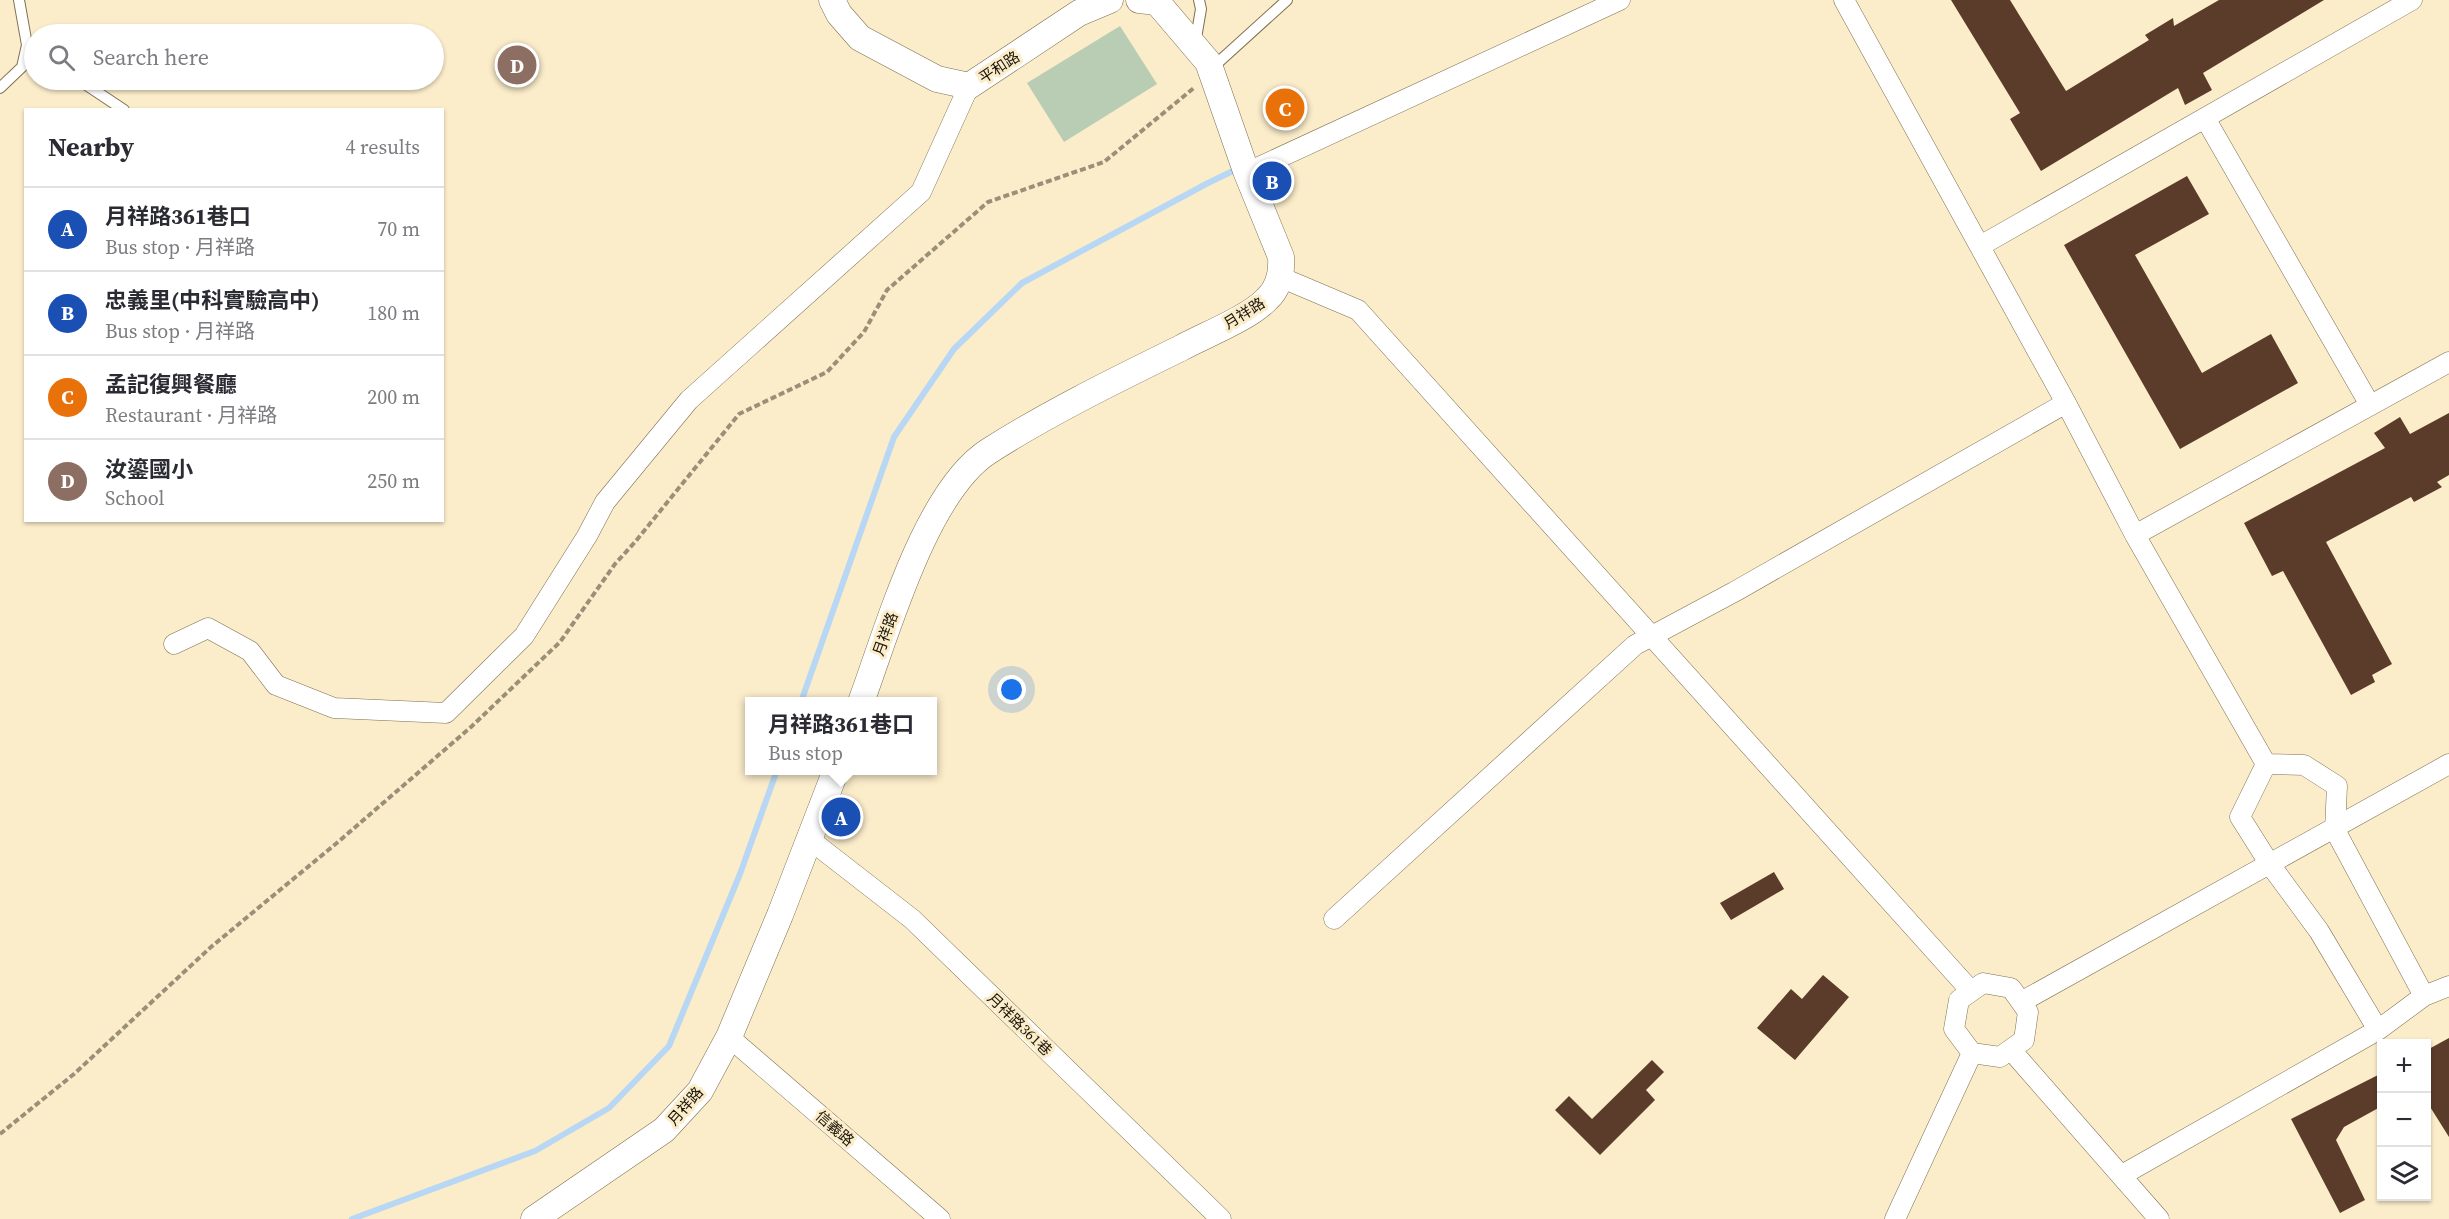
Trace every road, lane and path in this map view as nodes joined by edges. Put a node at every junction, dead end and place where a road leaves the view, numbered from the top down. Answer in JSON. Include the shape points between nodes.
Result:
{"nodes":[{"id":1,"x":19,"y":0,"type":"edge"},
{"id":2,"x":832,"y":0,"type":"edge"},
{"id":3,"x":1110,"y":0,"type":"edge"},
{"id":4,"x":1139,"y":0,"type":"edge"},
{"id":5,"x":1199,"y":0,"type":"edge"},
{"id":6,"x":1287,"y":0,"type":"edge"},
{"id":7,"x":1620,"y":0,"type":"edge"},
{"id":8,"x":1844,"y":0,"type":"edge"},
{"id":9,"x":2412,"y":0,"type":"edge"},
{"id":10,"x":25,"y":24,"type":"edge"},
{"id":11,"x":1194,"y":46,"type":"junction"},
{"id":12,"x":24,"y":63,"type":"edge"},
{"id":13,"x":1211,"y":72,"type":"junction"},
{"id":14,"x":969,"y":86,"type":"junction"},
{"id":15,"x":0,"y":88,"type":"edge"},
{"id":16,"x":94,"y":90,"type":"edge"},
{"id":17,"x":121,"y":108,"type":"edge"},
{"id":18,"x":2205,"y":118,"type":"junction"},
{"id":19,"x":1244,"y":167,"type":"junction"},
{"id":20,"x":1980,"y":246,"type":"junction"},
{"id":21,"x":1280,"y":277,"type":"junction"},
{"id":22,"x":2449,"y":362,"type":"edge"},
{"id":23,"x":2066,"y":403,"type":"junction"},
{"id":24,"x":2370,"y":405,"type":"junction"},
{"id":25,"x":2135,"y":536,"type":"junction"},
{"id":26,"x":1651,"y":637,"type":"junction"},
{"id":27,"x":174,"y":644,"type":"dead end"},
{"id":28,"x":863,"y":697,"type":"edge"},
{"id":29,"x":2266,"y":764,"type":"junction"},
{"id":30,"x":2449,"y":764,"type":"edge"},
{"id":31,"x":834,"y":775,"type":"edge"},
{"id":32,"x":2335,"y":830,"type":"junction"},
{"id":33,"x":809,"y":839,"type":"junction"},
{"id":34,"x":2269,"y":863,"type":"junction"},
{"id":35,"x":1334,"y":919,"type":"dead end"},
{"id":36,"x":2449,"y":986,"type":"edge"},
{"id":37,"x":1971,"y":991,"type":"junction"},
{"id":38,"x":2424,"y":996,"type":"junction"},
{"id":39,"x":2021,"y":1002,"type":"junction"},
{"id":40,"x":2378,"y":1030,"type":"junction"},
{"id":41,"x":729,"y":1037,"type":"junction"},
{"id":42,"x":2011,"y":1050,"type":"junction"},
{"id":43,"x":1971,"y":1053,"type":"junction"},
{"id":44,"x":0,"y":1134,"type":"edge"},
{"id":45,"x":2122,"y":1175,"type":"junction"},
{"id":46,"x":534,"y":1219,"type":"edge"},
{"id":47,"x":940,"y":1219,"type":"edge"},
{"id":48,"x":1221,"y":1219,"type":"edge"},
{"id":49,"x":1895,"y":1219,"type":"edge"},
{"id":50,"x":2159,"y":1219,"type":"edge"}],
"edges":[{"from":1,"to":10,"type":"lane"},
{"from":2,"to":14,"type":"street","name":"平和路","via":[[860,38],[937,80]]},
{"from":3,"to":14,"type":"street","name":"平和路","via":[[1079,13]]},
{"from":4,"to":11,"type":"street","via":[[1157,2]]},
{"from":5,"to":11,"type":"lane"},
{"from":6,"to":13,"type":"lane"},
{"from":7,"to":19,"type":"street"},
{"from":8,"to":20,"type":"street"},
{"from":9,"to":18,"type":"street"},
{"from":11,"to":13,"type":"street"},
{"from":12,"to":15,"type":"lane"},
{"from":13,"to":19,"type":"street"},
{"from":13,"to":44,"type":"path","via":[[1104,162],[988,202],[887,290],[864,332],[827,372],[739,414],[615,564],[560,642],[471,727],[211,947],[74,1074]]},
{"from":14,"to":27,"type":"street","via":[[921,192],[689,400],[605,502],[524,636],[446,713],[334,708],[276,685],[250,651],[208,628]]},
{"from":16,"to":17,"type":"lane"},
{"from":18,"to":20,"type":"street"},
{"from":18,"to":24,"type":"street"},
{"from":19,"to":21,"type":"street","via":[[1281,257]]},
{"from":20,"to":23,"type":"street"},
{"from":21,"to":26,"type":"street","via":[[1358,310]]},
{"from":21,"to":28,"type":"street","name":"月祥路","via":[[1266,301],[1236,320],[1088,394],[987,452],[957,480],[915,554]]},
{"from":22,"to":24,"type":"street"},
{"from":23,"to":25,"type":"street"},
{"from":23,"to":26,"type":"street"},
{"from":24,"to":25,"type":"street"},
{"from":25,"to":29,"type":"street"},
{"from":26,"to":35,"type":"street","via":[[1635,645]]},
{"from":26,"to":37,"type":"street"},
{"from":29,"to":32,"type":"street","via":[[2304,765],[2337,786]]},
{"from":29,"to":34,"type":"street","via":[[2240,817]]},
{"from":30,"to":32,"type":"street"},
{"from":31,"to":33,"type":"street","name":"月祥路"},
{"from":32,"to":34,"type":"street"},
{"from":32,"to":38,"type":"street"},
{"from":33,"to":41,"type":"street","name":"月祥路"},
{"from":33,"to":48,"type":"street","name":"月祥路361巷","via":[[912,919]]},
{"from":34,"to":39,"type":"street"},
{"from":34,"to":40,"type":"street","via":[[2319,931]]},
{"from":36,"to":38,"type":"street"},
{"from":37,"to":39,"type":"street","via":[[1983,983],[2011,988]]},
{"from":37,"to":43,"type":"street","via":[[1959,1000],[1954,1029]]},
{"from":38,"to":40,"type":"street"},
{"from":39,"to":42,"type":"street","via":[[2028,1012],[2024,1040]]},
{"from":40,"to":45,"type":"street"},
{"from":41,"to":46,"type":"street","name":"月祥路","via":[[700,1090],[664,1130]]},
{"from":41,"to":47,"type":"street","name":"信義路"},
{"from":42,"to":43,"type":"street","via":[[2000,1057]]},
{"from":42,"to":45,"type":"street"},
{"from":43,"to":49,"type":"street"},
{"from":45,"to":50,"type":"street"}]}
